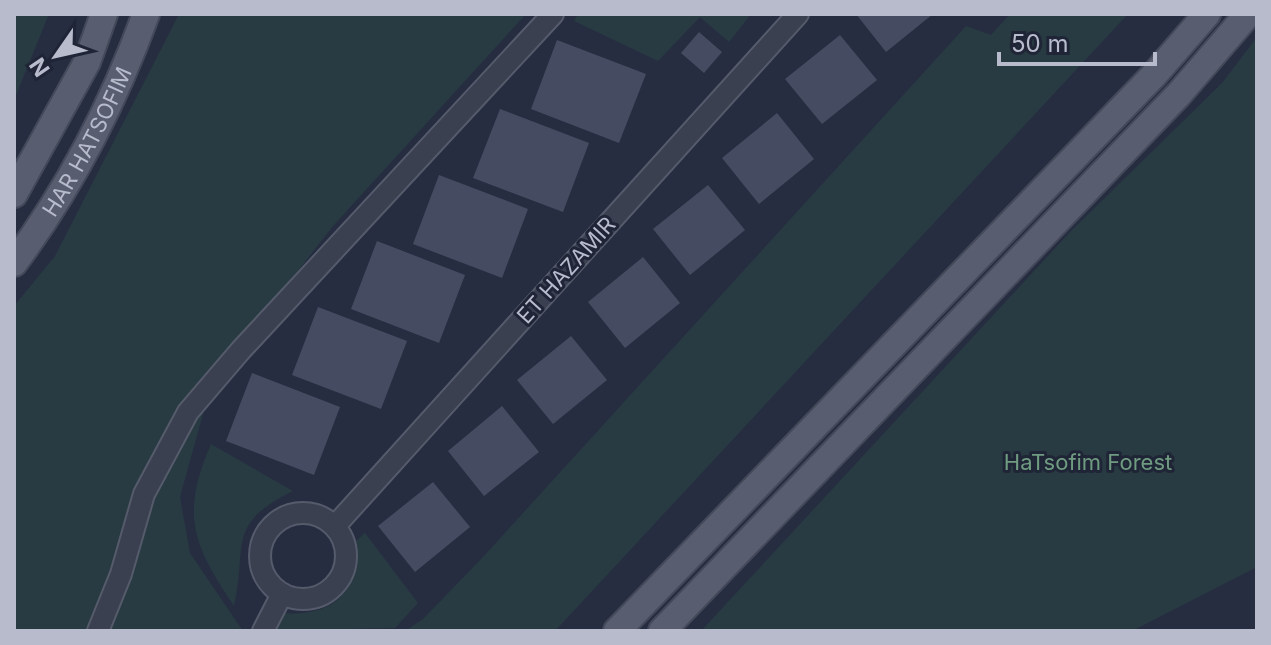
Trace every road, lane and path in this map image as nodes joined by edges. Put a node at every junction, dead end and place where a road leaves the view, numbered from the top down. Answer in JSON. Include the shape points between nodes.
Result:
{"nodes":[{"id":1,"x":104,"y":14,"type":"edge"},
{"id":2,"x":146,"y":14,"type":"edge"},
{"id":3,"x":553,"y":14,"type":"edge"},
{"id":4,"x":798,"y":14,"type":"edge"},
{"id":5,"x":1207,"y":14,"type":"edge"},
{"id":6,"x":1248,"y":14,"type":"edge"},
{"id":7,"x":14,"y":194,"type":"edge"},
{"id":8,"x":14,"y":263,"type":"edge"},
{"id":9,"x":335,"y":526,"type":"junction"},
{"id":10,"x":282,"y":594,"type":"junction"},
{"id":11,"x":98,"y":631,"type":"edge"},
{"id":12,"x":263,"y":631,"type":"edge"},
{"id":13,"x":617,"y":631,"type":"edge"},
{"id":14,"x":662,"y":631,"type":"edge"}],
"edges":[{"from":1,"to":7,"type":"main road","name":"HAR HATSOFIM","via":[[87,62]]},
{"from":2,"to":8,"type":"main road","name":"HAR HATSOFIM","via":[[123,78],[67,184]]},
{"from":3,"to":11,"type":"street","via":[[188,412],[144,494]]},
{"from":4,"to":9,"type":"street","name":"ET HAZAMIR"},
{"from":5,"to":13,"type":"main road"},
{"from":6,"to":14,"type":"main road","via":[[1179,94]]},
{"from":9,"to":10,"type":"street","via":[[346,547],[337,583],[311,599]]},
{"from":9,"to":10,"type":"street","via":[[308,512],[293,513],[268,529],[261,543],[263,573]]},
{"from":10,"to":12,"type":"street"}]}
